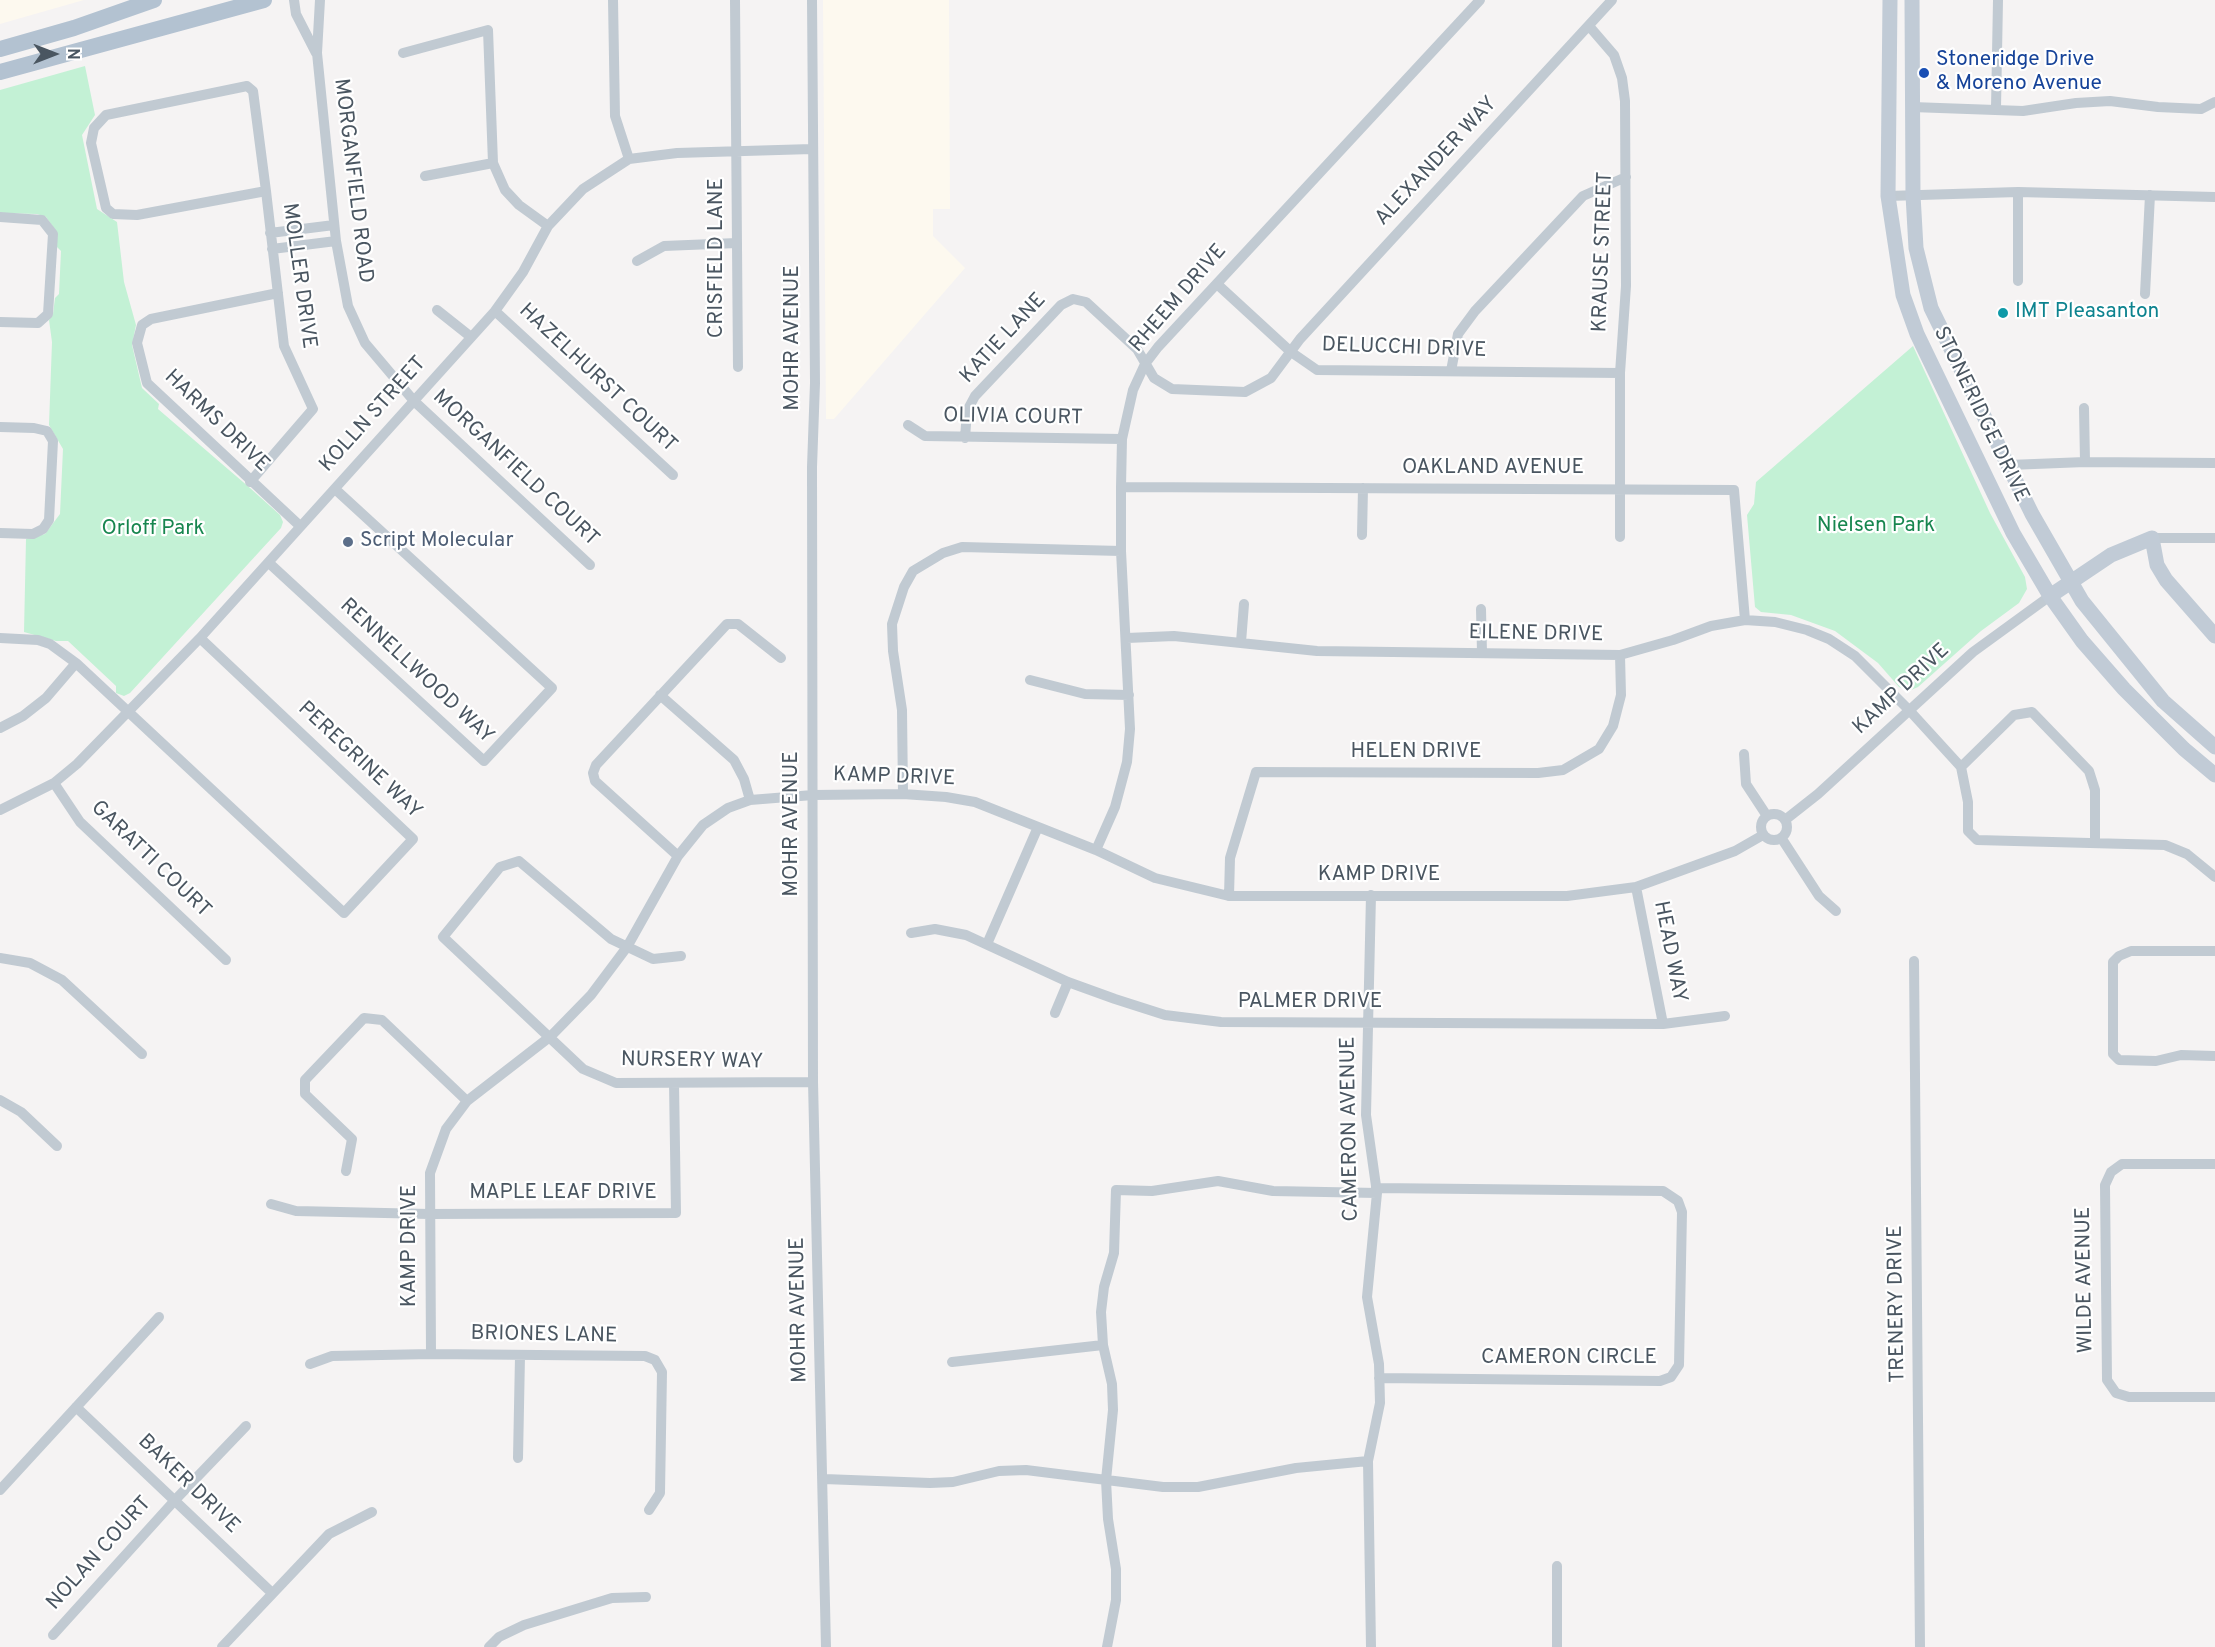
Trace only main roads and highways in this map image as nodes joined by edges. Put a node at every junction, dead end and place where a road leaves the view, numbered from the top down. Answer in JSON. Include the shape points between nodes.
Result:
{"nodes":[{"id":1,"x":154,"y":0,"type":"edge"},
{"id":2,"x":264,"y":0,"type":"edge"},
{"id":3,"x":1890,"y":0,"type":"edge"},
{"id":4,"x":1912,"y":0,"type":"edge"},
{"id":5,"x":243,"y":4,"type":"edge"},
{"id":6,"x":0,"y":40,"type":"edge"},
{"id":7,"x":18,"y":44,"type":"junction"},
{"id":8,"x":0,"y":49,"type":"edge"},
{"id":9,"x":0,"y":72,"type":"edge"},
{"id":10,"x":2071,"y":583,"type":"junction"},
{"id":11,"x":2050,"y":596,"type":"junction"},
{"id":12,"x":2215,"y":636,"type":"edge"},
{"id":13,"x":2215,"y":747,"type":"edge"},
{"id":14,"x":2215,"y":775,"type":"edge"}],
"edges":[{"from":1,"to":7,"type":"main road"},
{"from":2,"to":5,"type":"main road"},
{"from":3,"to":11,"type":"main road","name":"STONERIDGE DRIVE","via":[[1888,196],[1903,295],[1917,334],[2013,533]]},
{"from":4,"to":10,"type":"main road","name":"STONERIDGE DRIVE","via":[[1912,195],[1916,248],[1931,308]]},
{"from":5,"to":9,"type":"main road"},
{"from":6,"to":7,"type":"main road"},
{"from":7,"to":8,"type":"main road"},
{"from":10,"to":11,"type":"main road"},
{"from":10,"to":12,"type":"main road","via":[[2111,555],[2152,538],[2157,565],[2166,580]]},
{"from":10,"to":13,"type":"main road","name":"STONERIDGE DRIVE","via":[[2102,629],[2163,701]]},
{"from":11,"to":14,"type":"main road","name":"STONERIDGE DRIVE","via":[[2124,689]]}]}
